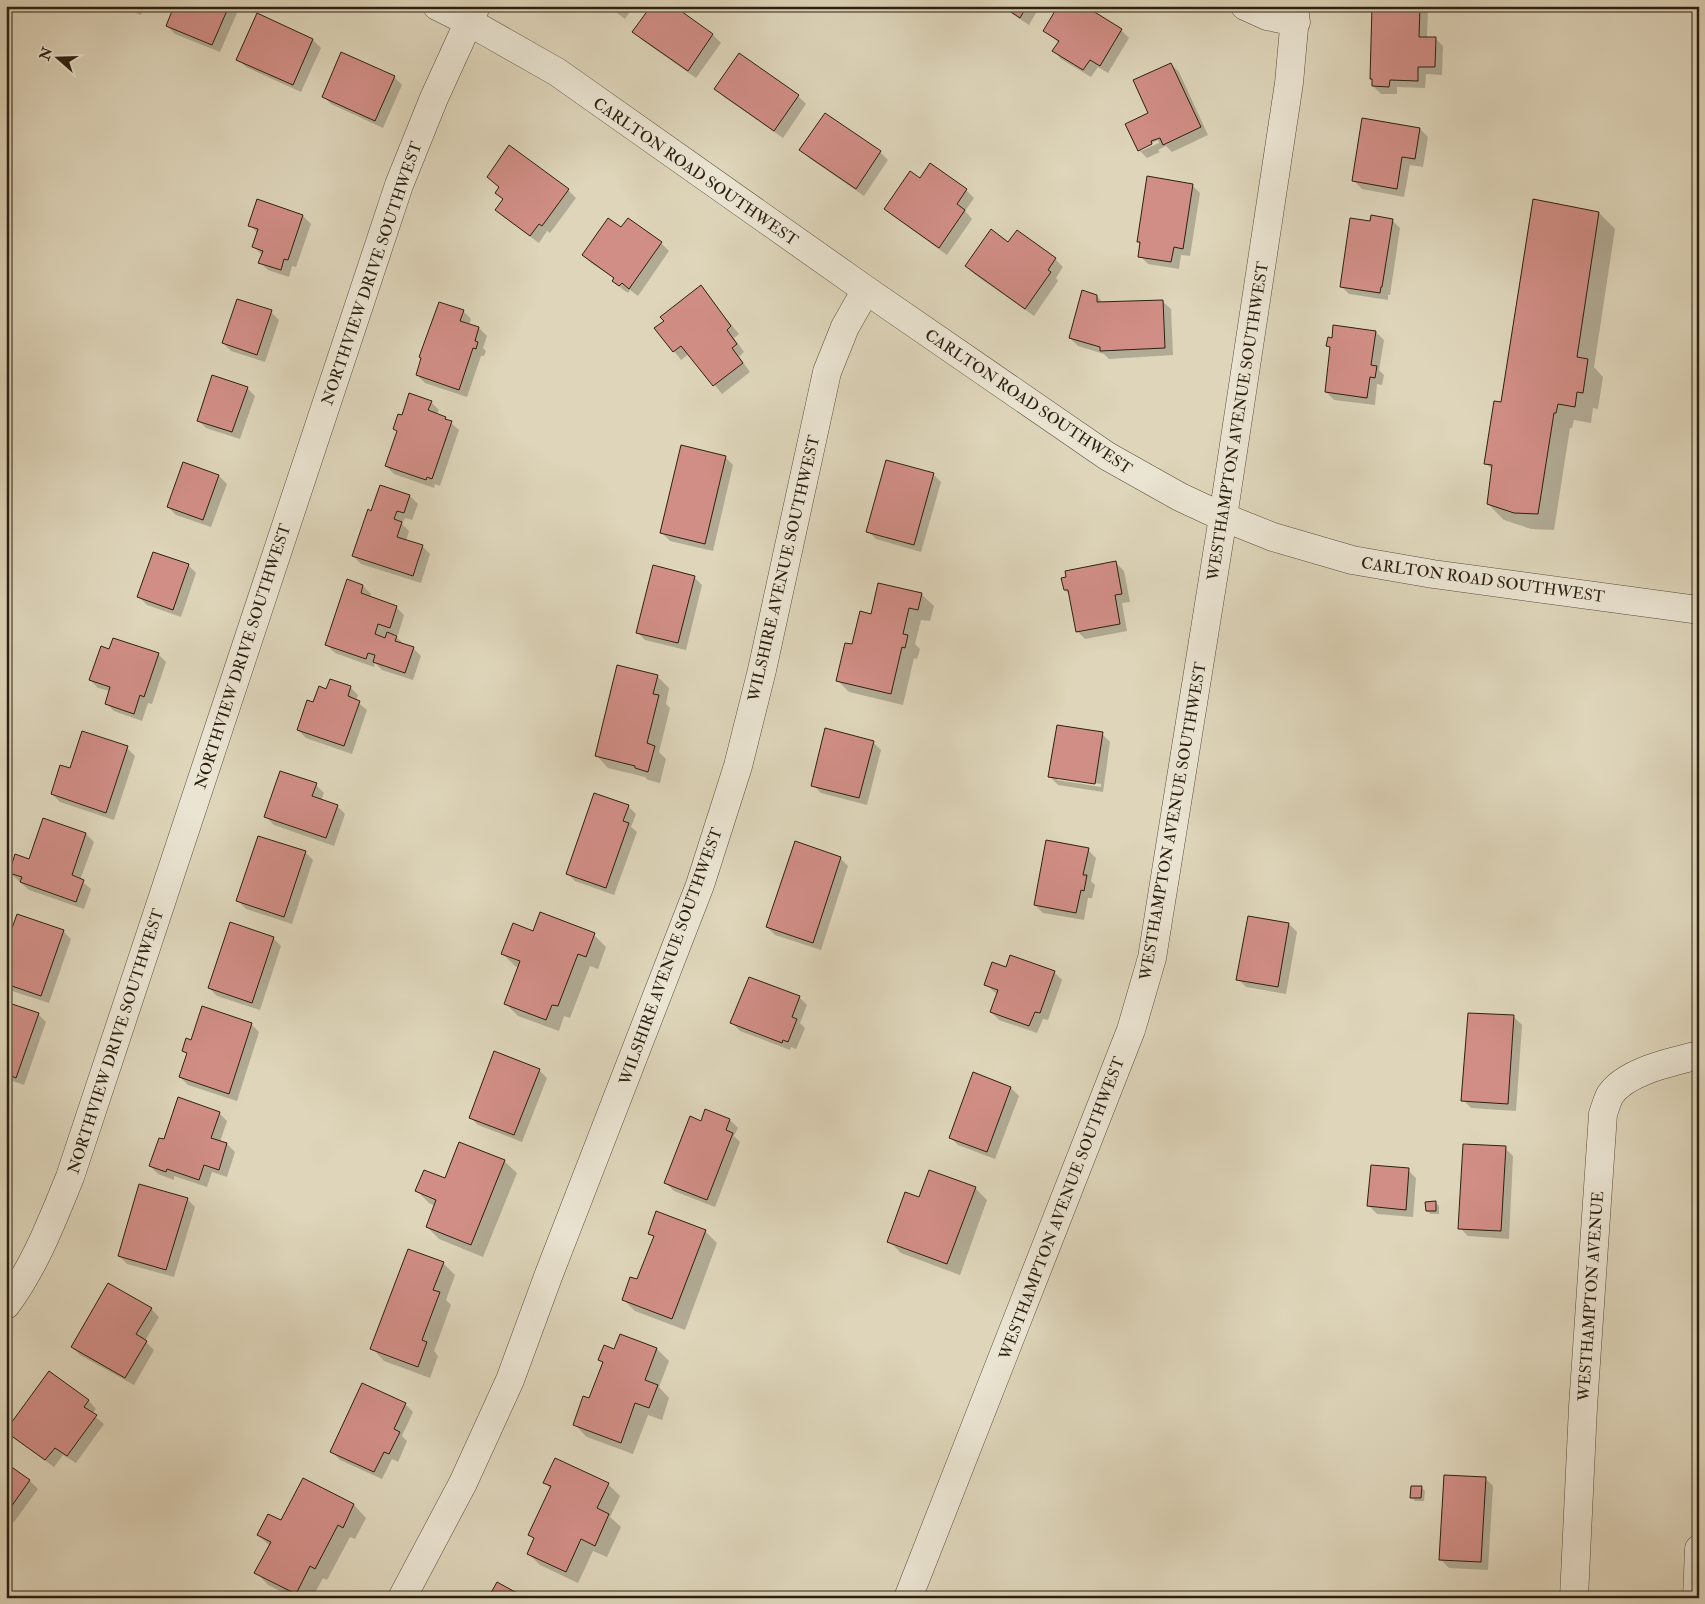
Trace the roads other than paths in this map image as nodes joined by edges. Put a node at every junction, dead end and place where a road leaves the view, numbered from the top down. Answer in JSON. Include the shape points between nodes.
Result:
{"nodes":[{"id":1,"x":437,"y":6,"type":"edge"},
{"id":2,"x":1244,"y":6,"type":"edge"},
{"id":3,"x":473,"y":14,"type":"edge"},
{"id":4,"x":1296,"y":14,"type":"edge"},
{"id":5,"x":866,"y":290,"type":"junction"},
{"id":6,"x":1223,"y":517,"type":"junction"},
{"id":7,"x":1699,"y":610,"type":"edge"},
{"id":8,"x":1699,"y":1055,"type":"edge"},
{"id":9,"x":6,"y":1305,"type":"edge"},
{"id":10,"x":1699,"y":1548,"type":"edge"},
{"id":11,"x":402,"y":1598,"type":"edge"},
{"id":12,"x":908,"y":1598,"type":"edge"},
{"id":13,"x":1574,"y":1598,"type":"edge"},
{"id":14,"x":1697,"y":1598,"type":"edge"}],
"edges":[{"from":1,"to":3,"type":"street","name":"CARLTON ROAD SOUTHWEST"},
{"from":2,"to":4,"type":"street","via":[[1268,16]]},
{"from":3,"to":5,"type":"street","name":"CARLTON ROAD SOUTHWEST"},
{"from":3,"to":9,"type":"street","name":"NORTHVIEW DRIVE SOUTHWEST","via":[[398,185],[70,1177],[43,1243],[22,1284]]},
{"from":4,"to":6,"type":"street","name":"WESTHAMPTON AVENUE SOUTHWEST","via":[[1289,83]]},
{"from":5,"to":6,"type":"street","name":"CARLTON ROAD SOUTHWEST","via":[[1106,456],[1180,498]]},
{"from":5,"to":11,"type":"street","name":"WILSHIRE AVENUE SOUTHWEST","via":[[845,327],[827,372],[760,679],[738,766],[700,885],[510,1380],[463,1483]]},
{"from":6,"to":7,"type":"street","name":"CARLTON ROAD SOUTHWEST","via":[[1273,537],[1352,560]]},
{"from":6,"to":12,"type":"street","name":"WESTHAMPTON AVENUE SOUTHWEST","via":[[1152,958],[1131,1030]]},
{"from":8,"to":13,"type":"street","name":"WESTHAMPTON AVENUE","via":[[1658,1066],[1625,1081],[1610,1095],[1602,1114],[1582,1407]]},
{"from":10,"to":14,"type":"street"}]}
